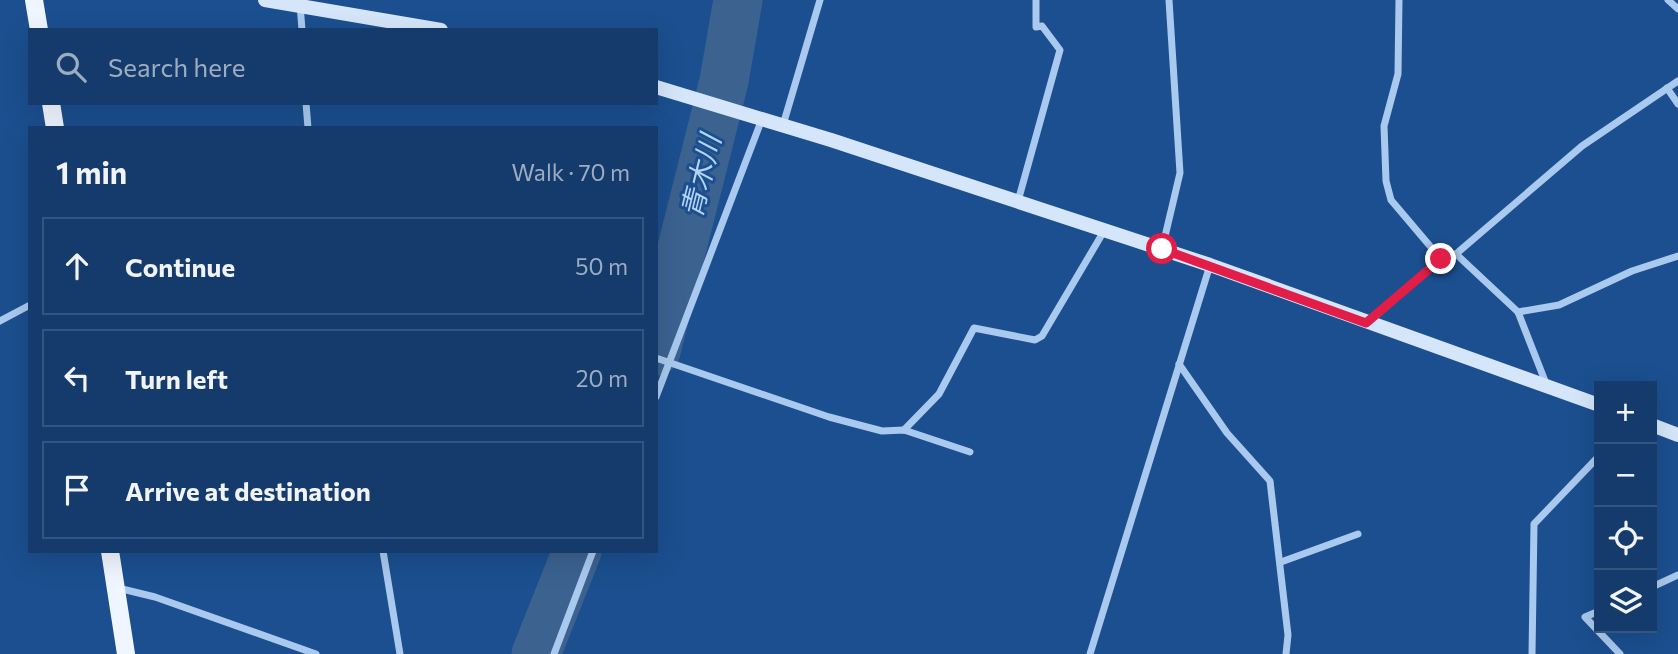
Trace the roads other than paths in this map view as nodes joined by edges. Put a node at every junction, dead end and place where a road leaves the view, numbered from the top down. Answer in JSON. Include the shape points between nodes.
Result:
{"nodes":[{"id":1,"x":34,"y":0,"type":"edge"},
{"id":2,"x":265,"y":0,"type":"edge"},
{"id":3,"x":820,"y":0,"type":"edge"},
{"id":4,"x":1037,"y":0,"type":"edge"},
{"id":5,"x":1169,"y":0,"type":"edge"},
{"id":6,"x":1399,"y":0,"type":"edge"},
{"id":7,"x":1668,"y":0,"type":"edge"},
{"id":8,"x":300,"y":2,"type":"edge"},
{"id":9,"x":1678,"y":9,"type":"edge"},
{"id":10,"x":39,"y":28,"type":"edge"},
{"id":11,"x":302,"y":28,"type":"edge"},
{"id":12,"x":431,"y":28,"type":"edge"},
{"id":13,"x":1678,"y":81,"type":"edge"},
{"id":14,"x":658,"y":88,"type":"edge"},
{"id":15,"x":1667,"y":89,"type":"junction"},
{"id":16,"x":1678,"y":104,"type":"edge"},
{"id":17,"x":51,"y":105,"type":"edge"},
{"id":18,"x":306,"y":105,"type":"edge"},
{"id":19,"x":762,"y":120,"type":"junction"},
{"id":20,"x":55,"y":126,"type":"edge"},
{"id":21,"x":308,"y":126,"type":"edge"},
{"id":22,"x":783,"y":126,"type":"junction"},
{"id":23,"x":1018,"y":201,"type":"junction"},
{"id":24,"x":1105,"y":230,"type":"junction"},
{"id":25,"x":1162,"y":249,"type":"junction"},
{"id":26,"x":1456,"y":254,"type":"junction"},
{"id":27,"x":1678,"y":256,"type":"edge"},
{"id":28,"x":1441,"y":259,"type":"junction"},
{"id":29,"x":1210,"y":265,"type":"junction"},
{"id":30,"x":28,"y":306,"type":"edge"},
{"id":31,"x":1518,"y":312,"type":"junction"},
{"id":32,"x":0,"y":321,"type":"edge"},
{"id":33,"x":1366,"y":323,"type":"junction"},
{"id":34,"x":658,"y":359,"type":"edge"},
{"id":35,"x":671,"y":362,"type":"junction"},
{"id":36,"x":1179,"y":364,"type":"junction"},
{"id":37,"x":1548,"y":387,"type":"junction"},
{"id":38,"x":658,"y":392,"type":"edge"},
{"id":39,"x":1594,"y":403,"type":"edge"},
{"id":40,"x":1657,"y":427,"type":"edge"},
{"id":41,"x":904,"y":430,"type":"junction"},
{"id":42,"x":1678,"y":435,"type":"edge"},
{"id":43,"x":970,"y":452,"type":"dead end"},
{"id":44,"x":1594,"y":461,"type":"edge"},
{"id":45,"x":1358,"y":534,"type":"dead end"},
{"id":46,"x":110,"y":553,"type":"edge"},
{"id":47,"x":383,"y":553,"type":"edge"},
{"id":48,"x":592,"y":553,"type":"edge"},
{"id":49,"x":1281,"y":562,"type":"junction"},
{"id":50,"x":1678,"y":575,"type":"edge"},
{"id":51,"x":1657,"y":585,"type":"edge"},
{"id":52,"x":115,"y":588,"type":"junction"},
{"id":53,"x":1594,"y":613,"type":"edge"},
{"id":54,"x":1594,"y":627,"type":"edge"},
{"id":55,"x":1600,"y":633,"type":"edge"},
{"id":56,"x":126,"y":654,"type":"edge"},
{"id":57,"x":316,"y":654,"type":"edge"},
{"id":58,"x":400,"y":654,"type":"edge"},
{"id":59,"x":554,"y":654,"type":"edge"},
{"id":60,"x":1090,"y":654,"type":"edge"},
{"id":61,"x":1286,"y":654,"type":"edge"},
{"id":62,"x":1532,"y":654,"type":"edge"},
{"id":63,"x":1620,"y":654,"type":"edge"}],
"edges":[{"from":1,"to":10,"type":"main road"},
{"from":2,"to":8,"type":"main road"},
{"from":3,"to":22,"type":"street"},
{"from":4,"to":23,"type":"street","via":[[1036,27],[1042,26],[1060,50]]},
{"from":5,"to":25,"type":"street","via":[[1180,173]]},
{"from":6,"to":28,"type":"street","via":[[1398,74],[1384,126],[1386,181],[1391,200]]},
{"from":7,"to":9,"type":"street"},
{"from":8,"to":11,"type":"street"},
{"from":8,"to":12,"type":"main road"},
{"from":13,"to":15,"type":"street"},
{"from":14,"to":19,"type":"main road"},
{"from":15,"to":16,"type":"street"},
{"from":15,"to":26,"type":"street","via":[[1562,162]]},
{"from":17,"to":20,"type":"main road"},
{"from":18,"to":21,"type":"street"},
{"from":19,"to":22,"type":"main road"},
{"from":19,"to":35,"type":"street"},
{"from":22,"to":23,"type":"main road"},
{"from":23,"to":24,"type":"main road"},
{"from":24,"to":25,"type":"main road"},
{"from":24,"to":41,"type":"street","via":[[1042,336],[1035,340],[974,328],[939,394]]},
{"from":25,"to":29,"type":"main road"},
{"from":26,"to":28,"type":"street"},
{"from":26,"to":31,"type":"street"},
{"from":27,"to":31,"type":"street","via":[[1632,271],[1559,305]]},
{"from":28,"to":33,"type":"street"},
{"from":29,"to":33,"type":"main road"},
{"from":29,"to":36,"type":"street"},
{"from":30,"to":32,"type":"street"},
{"from":31,"to":37,"type":"street"},
{"from":33,"to":37,"type":"main road"},
{"from":34,"to":35,"type":"street"},
{"from":35,"to":38,"type":"street"},
{"from":35,"to":41,"type":"street","via":[[829,418],[882,431]]},
{"from":36,"to":49,"type":"street","via":[[1227,433],[1270,481]]},
{"from":36,"to":60,"type":"street"},
{"from":37,"to":39,"type":"main road"},
{"from":40,"to":42,"type":"main road"},
{"from":41,"to":43,"type":"street"},
{"from":44,"to":62,"type":"street","via":[[1534,524]]},
{"from":45,"to":49,"type":"street"},
{"from":46,"to":52,"type":"main road"},
{"from":47,"to":58,"type":"street"},
{"from":48,"to":59,"type":"street"},
{"from":49,"to":61,"type":"street"},
{"from":50,"to":51,"type":"street"},
{"from":52,"to":56,"type":"main road"},
{"from":52,"to":57,"type":"street","via":[[155,597]]},
{"from":53,"to":54,"type":"street","via":[[1585,617]]},
{"from":55,"to":63,"type":"street"}]}
